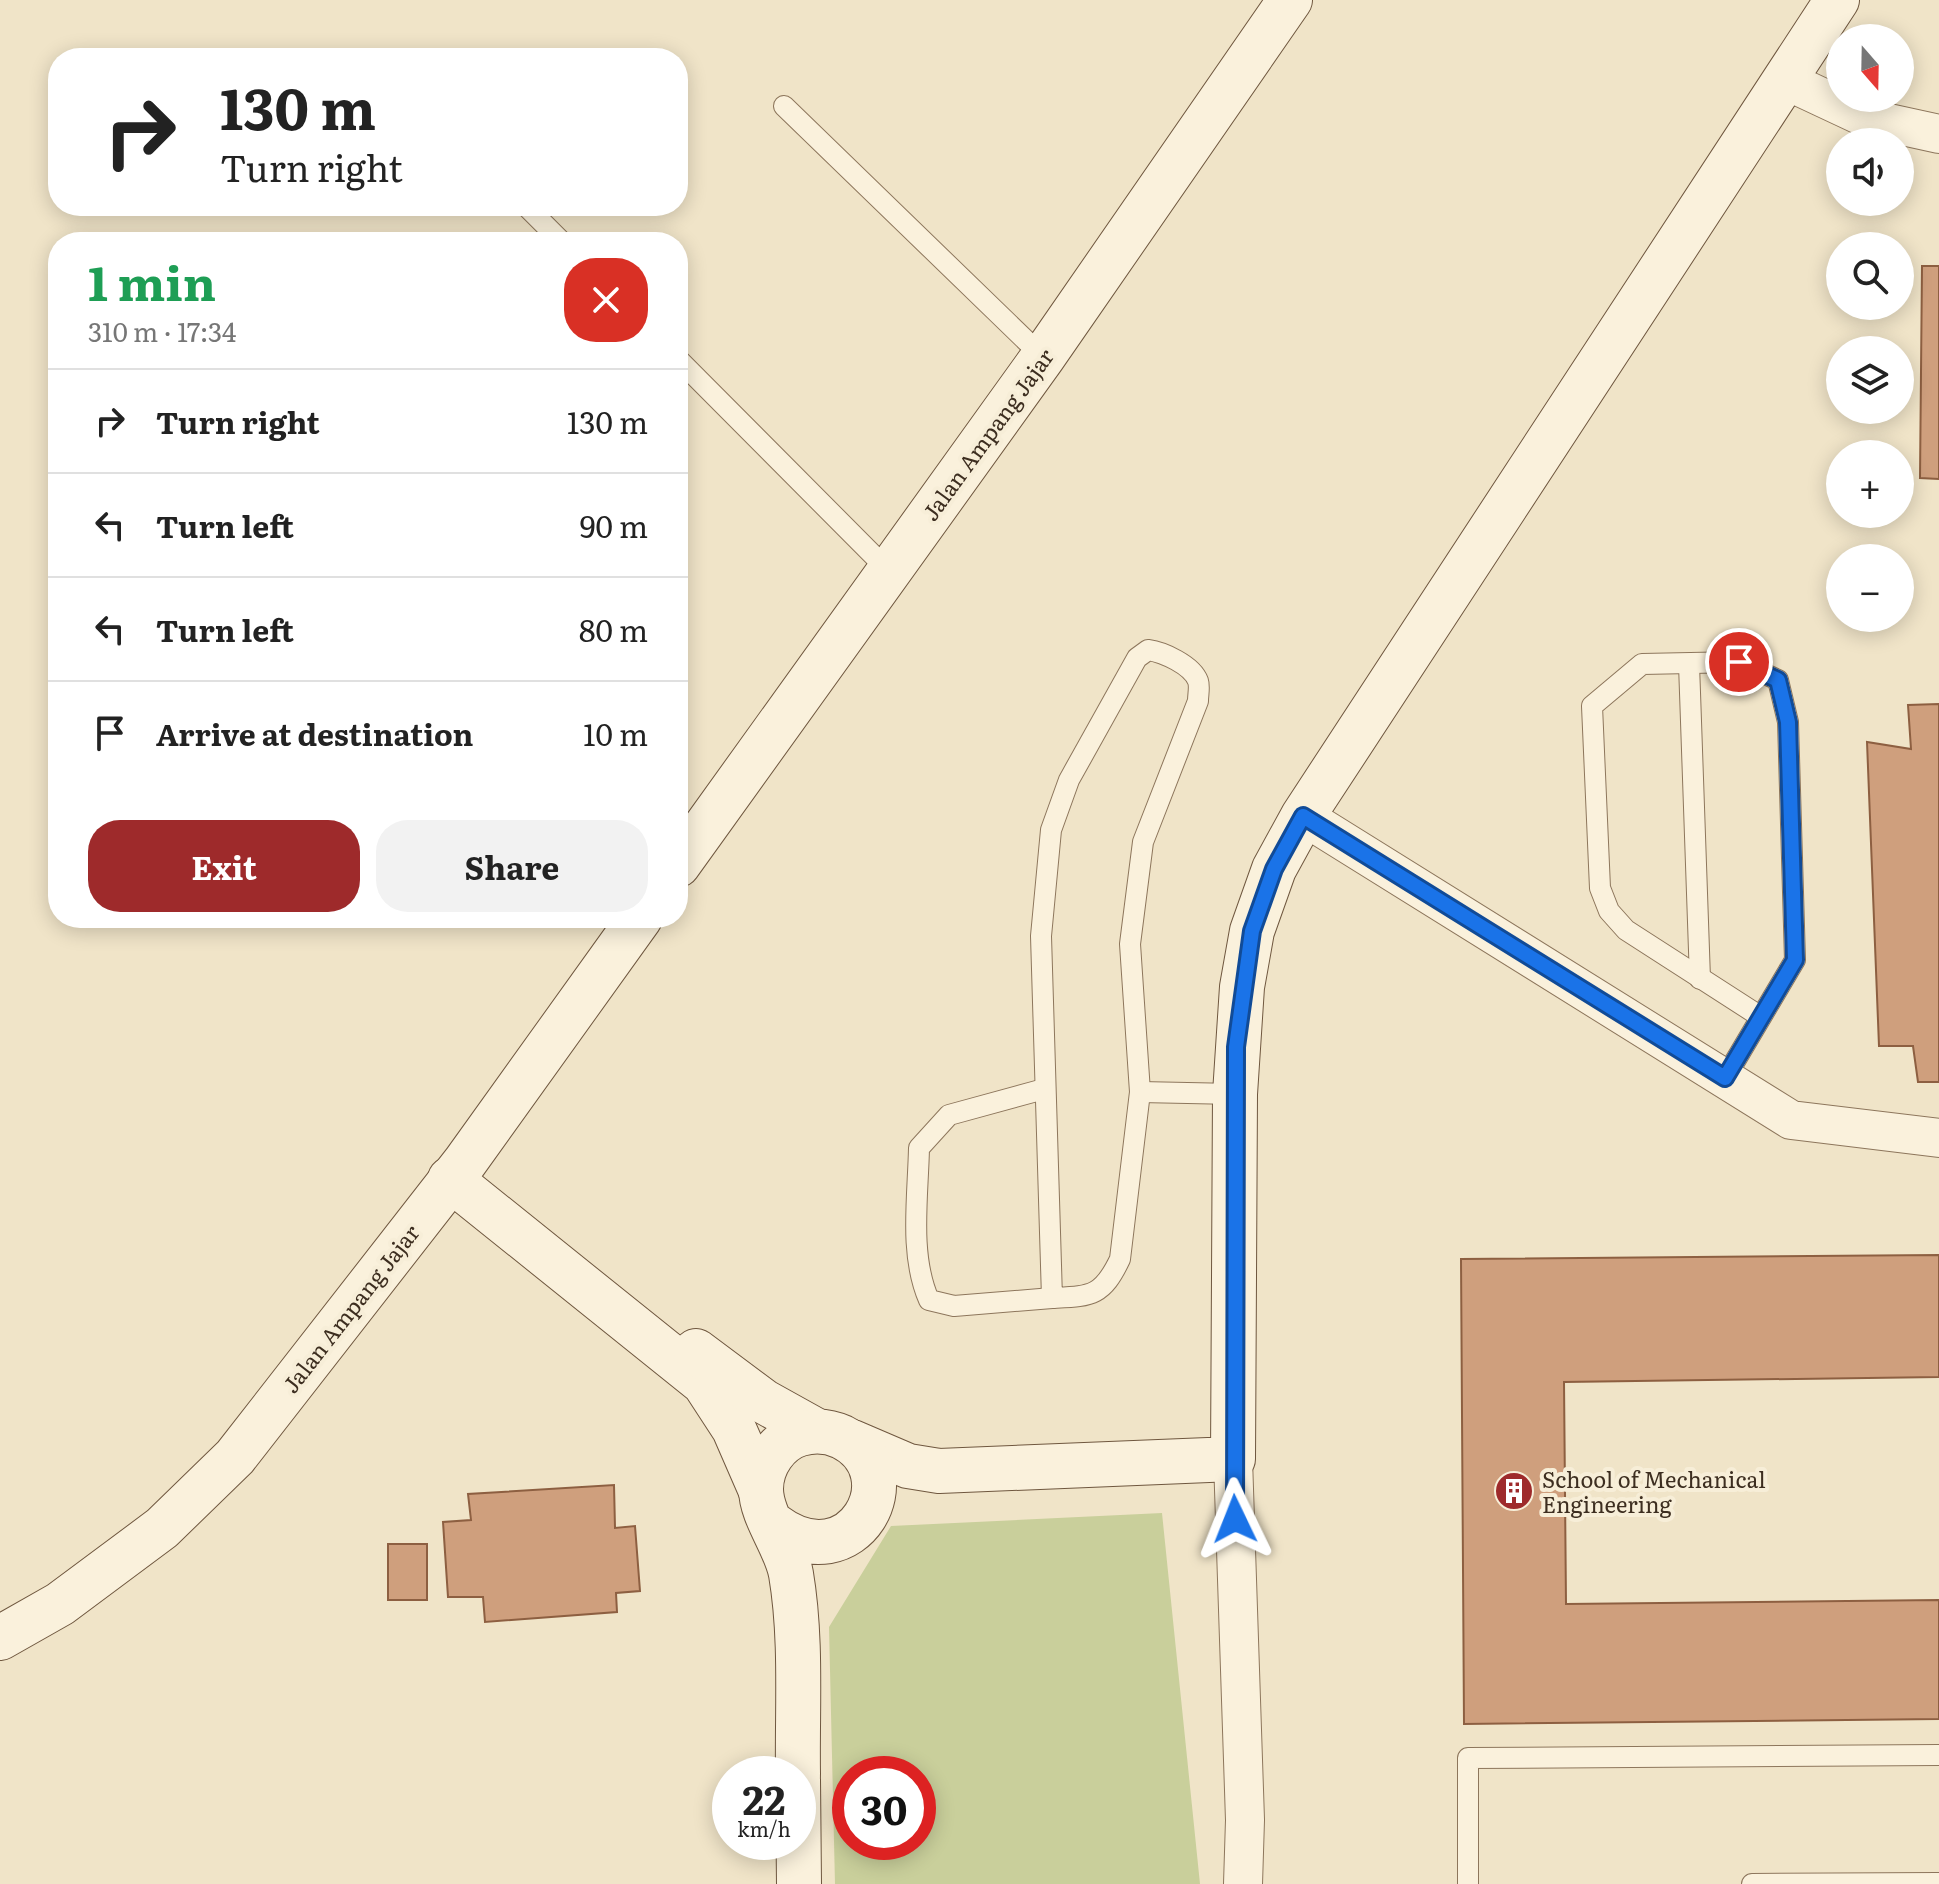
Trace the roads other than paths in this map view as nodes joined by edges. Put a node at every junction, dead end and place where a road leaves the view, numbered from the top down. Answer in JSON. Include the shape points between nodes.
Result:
{"nodes":[{"id":1,"x":1290,"y":0,"type":"edge"},
{"id":2,"x":1837,"y":0,"type":"edge"},
{"id":3,"x":1785,"y":80,"type":"junction"},
{"id":4,"x":784,"y":106,"type":"dead end"},
{"id":5,"x":1939,"y":134,"type":"edge"},
{"id":6,"x":536,"y":216,"type":"edge"},
{"id":7,"x":552,"y":232,"type":"edge"},
{"id":8,"x":1043,"y":357,"type":"junction"},
{"id":9,"x":688,"y":369,"type":"edge"},
{"id":10,"x":889,"y":571,"type":"junction"},
{"id":11,"x":1689,"y":664,"type":"junction"},
{"id":12,"x":1303,"y":816,"type":"junction"},
{"id":13,"x":688,"y":851,"type":"edge"},
{"id":14,"x":633,"y":928,"type":"edge"},
{"id":15,"x":1700,"y":979,"type":"junction"},
{"id":16,"x":1761,"y":1017,"type":"junction"},
{"id":17,"x":1725,"y":1078,"type":"junction"},
{"id":18,"x":1044,"y":1089,"type":"junction"},
{"id":19,"x":1140,"y":1092,"type":"junction"},
{"id":20,"x":1235,"y":1094,"type":"junction"},
{"id":21,"x":1939,"y":1138,"type":"edge"},
{"id":22,"x":458,"y":1170,"type":"junction"},
{"id":23,"x":1052,"y":1298,"type":"junction"},
{"id":24,"x":835,"y":1437,"type":"junction"},
{"id":25,"x":1233,"y":1459,"type":"junction"},
{"id":26,"x":939,"y":1471,"type":"junction"},
{"id":27,"x":767,"y":1508,"type":"junction"},
{"id":28,"x":857,"y":1523,"type":"junction"},
{"id":29,"x":796,"y":1607,"type":"junction"},
{"id":30,"x":0,"y":1638,"type":"edge"},
{"id":31,"x":1939,"y":1755,"type":"edge"},
{"id":32,"x":798,"y":1756,"type":"edge"},
{"id":33,"x":799,"y":1860,"type":"edge"},
{"id":34,"x":1939,"y":1883,"type":"edge"},
{"id":35,"x":799,"y":1884,"type":"edge"},
{"id":36,"x":1243,"y":1884,"type":"edge"},
{"id":37,"x":1468,"y":1884,"type":"edge"},
{"id":38,"x":1752,"y":1884,"type":"edge"}],
"edges":[{"from":1,"to":8,"type":"street","name":"Jalan Ampang Jajar"},
{"from":2,"to":3,"type":"street"},
{"from":3,"to":5,"type":"street","via":[[1866,118]]},
{"from":3,"to":12,"type":"street"},
{"from":4,"to":8,"type":"lane"},
{"from":6,"to":7,"type":"lane"},
{"from":8,"to":10,"type":"street","name":"Jalan Ampang Jajar"},
{"from":9,"to":10,"type":"lane"},
{"from":10,"to":13,"type":"street","name":"Jalan Ampang Jajar"},
{"from":11,"to":15,"type":"lane"},
{"from":11,"to":15,"type":"lane","via":[[1642,664],[1592,706],[1600,888],[1609,911],[1626,930]]},
{"from":11,"to":16,"type":"lane","via":[[1739,662],[1778,680],[1788,722],[1795,960]]},
{"from":12,"to":17,"type":"street"},
{"from":12,"to":20,"type":"street","via":[[1274,869],[1252,931],[1242,987]]},
{"from":14,"to":22,"type":"street","name":"Jalan Ampang Jajar"},
{"from":15,"to":16,"type":"lane"},
{"from":16,"to":17,"type":"lane"},
{"from":17,"to":21,"type":"street","via":[[1791,1120]]},
{"from":18,"to":19,"type":"lane","via":[[1041,936],[1051,830],[1069,780],[1137,658],[1148,650],[1162,652],[1200,684],[1143,842],[1130,944]]},
{"from":18,"to":23,"type":"lane"},
{"from":18,"to":23,"type":"lane","via":[[949,1115],[919,1148],[918,1241],[920,1281],[929,1300],[954,1306]]},
{"from":19,"to":20,"type":"lane"},
{"from":19,"to":23,"type":"lane","via":[[1120,1259],[1109,1283],[1087,1296]]},
{"from":20,"to":25,"type":"street"},
{"from":22,"to":24,"type":"street","via":[[715,1368]]},
{"from":22,"to":27,"type":"street","via":[[704,1383],[734,1429]]},
{"from":22,"to":30,"type":"street","name":"Jalan Ampang Jajar","via":[[235,1457],[162,1528],[60,1604]]},
{"from":24,"to":26,"type":"street","via":[[908,1466]]},
{"from":24,"to":27,"type":"street","via":[[783,1443],[762,1473]]},
{"from":24,"to":28,"type":"street","via":[[872,1473],[874,1491]]},
{"from":25,"to":26,"type":"street"},
{"from":25,"to":36,"type":"street"},
{"from":26,"to":28,"type":"street","via":[[888,1494]]},
{"from":27,"to":28,"type":"street","via":[[789,1537],[807,1543],[826,1543]]},
{"from":27,"to":29,"type":"street","via":[[790,1570]]},
{"from":28,"to":29,"type":"street"},
{"from":29,"to":32,"type":"street"},
{"from":31,"to":37,"type":"lane","via":[[1468,1758]]},
{"from":33,"to":35,"type":"street"},
{"from":34,"to":38,"type":"lane"}]}
